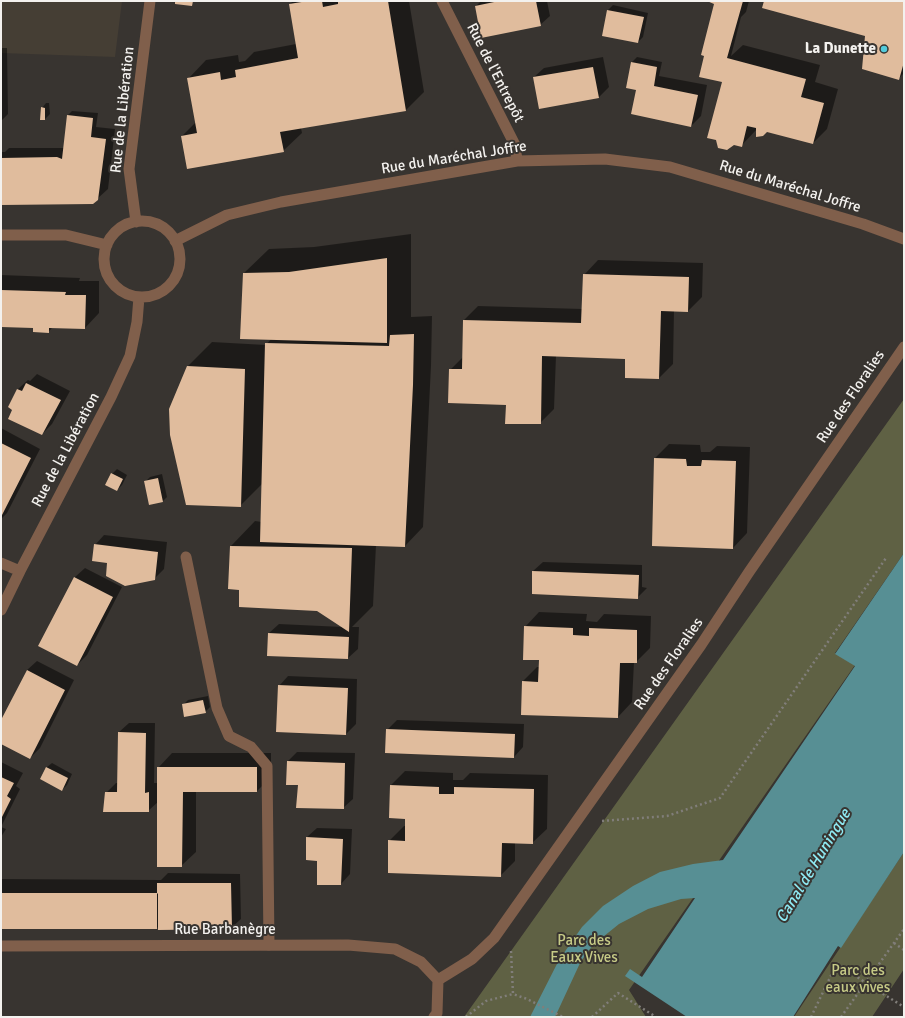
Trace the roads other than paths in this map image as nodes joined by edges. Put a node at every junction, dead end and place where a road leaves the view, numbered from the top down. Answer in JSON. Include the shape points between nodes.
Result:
{"nodes":[{"id":1,"x":150,"y":1,"type":"edge"},
{"id":2,"x":442,"y":1,"type":"edge"},
{"id":3,"x":517,"y":161,"type":"junction"},
{"id":4,"x":136,"y":222,"type":"junction"},
{"id":5,"x":1,"y":235,"type":"edge"},
{"id":6,"x":904,"y":239,"type":"edge"},
{"id":7,"x":175,"y":241,"type":"junction"},
{"id":8,"x":107,"y":245,"type":"junction"},
{"id":9,"x":139,"y":297,"type":"junction"},
{"id":10,"x":904,"y":347,"type":"edge"},
{"id":11,"x":186,"y":557,"type":"dead end"},
{"id":12,"x":1,"y":564,"type":"edge"},
{"id":13,"x":20,"y":571,"type":"junction"},
{"id":14,"x":1,"y":610,"type":"edge"},
{"id":15,"x":269,"y":945,"type":"junction"},
{"id":16,"x":1,"y":946,"type":"edge"},
{"id":17,"x":438,"y":980,"type":"junction"},
{"id":18,"x":434,"y":1017,"type":"edge"}],
"edges":[{"from":1,"to":4,"type":"street","name":"Rue de la Libération","via":[[129,169]]},
{"from":2,"to":3,"type":"street","name":"Rue de l'Entrepôt","via":[[515,145]]},
{"from":3,"to":6,"type":"street","name":"Rue du Maréchal Joffre","via":[[605,159],[670,167],[863,224]]},
{"from":3,"to":7,"type":"street","name":"Rue du Maréchal Joffre","via":[[273,204],[227,215]]},
{"from":4,"to":7,"type":"street","via":[[154,223],[170,234]]},
{"from":4,"to":8,"type":"street","via":[[127,224],[119,230]]},
{"from":5,"to":8,"type":"street","via":[[66,235]]},
{"from":7,"to":9,"type":"street","via":[[180,263],[176,275],[161,292]]},
{"from":8,"to":9,"type":"street","via":[[104,256],[110,279],[118,288]]},
{"from":9,"to":13,"type":"street","name":"Rue de la Libération","via":[[130,356]]},
{"from":10,"to":17,"type":"street","name":"Rue des Floralies","via":[[701,645],[494,938],[472,959]]},
{"from":11,"to":15,"type":"street","via":[[217,708],[229,736],[251,747],[267,766]]},
{"from":12,"to":13,"type":"street"},
{"from":13,"to":14,"type":"street","name":"Rue de la Libération"},
{"from":15,"to":16,"type":"street","name":"Rue Barbanègre"},
{"from":15,"to":17,"type":"street","name":"Rue Barbanègre","via":[[348,945],[395,949],[421,962]]},
{"from":17,"to":18,"type":"street","via":[[437,1013]]}]}
